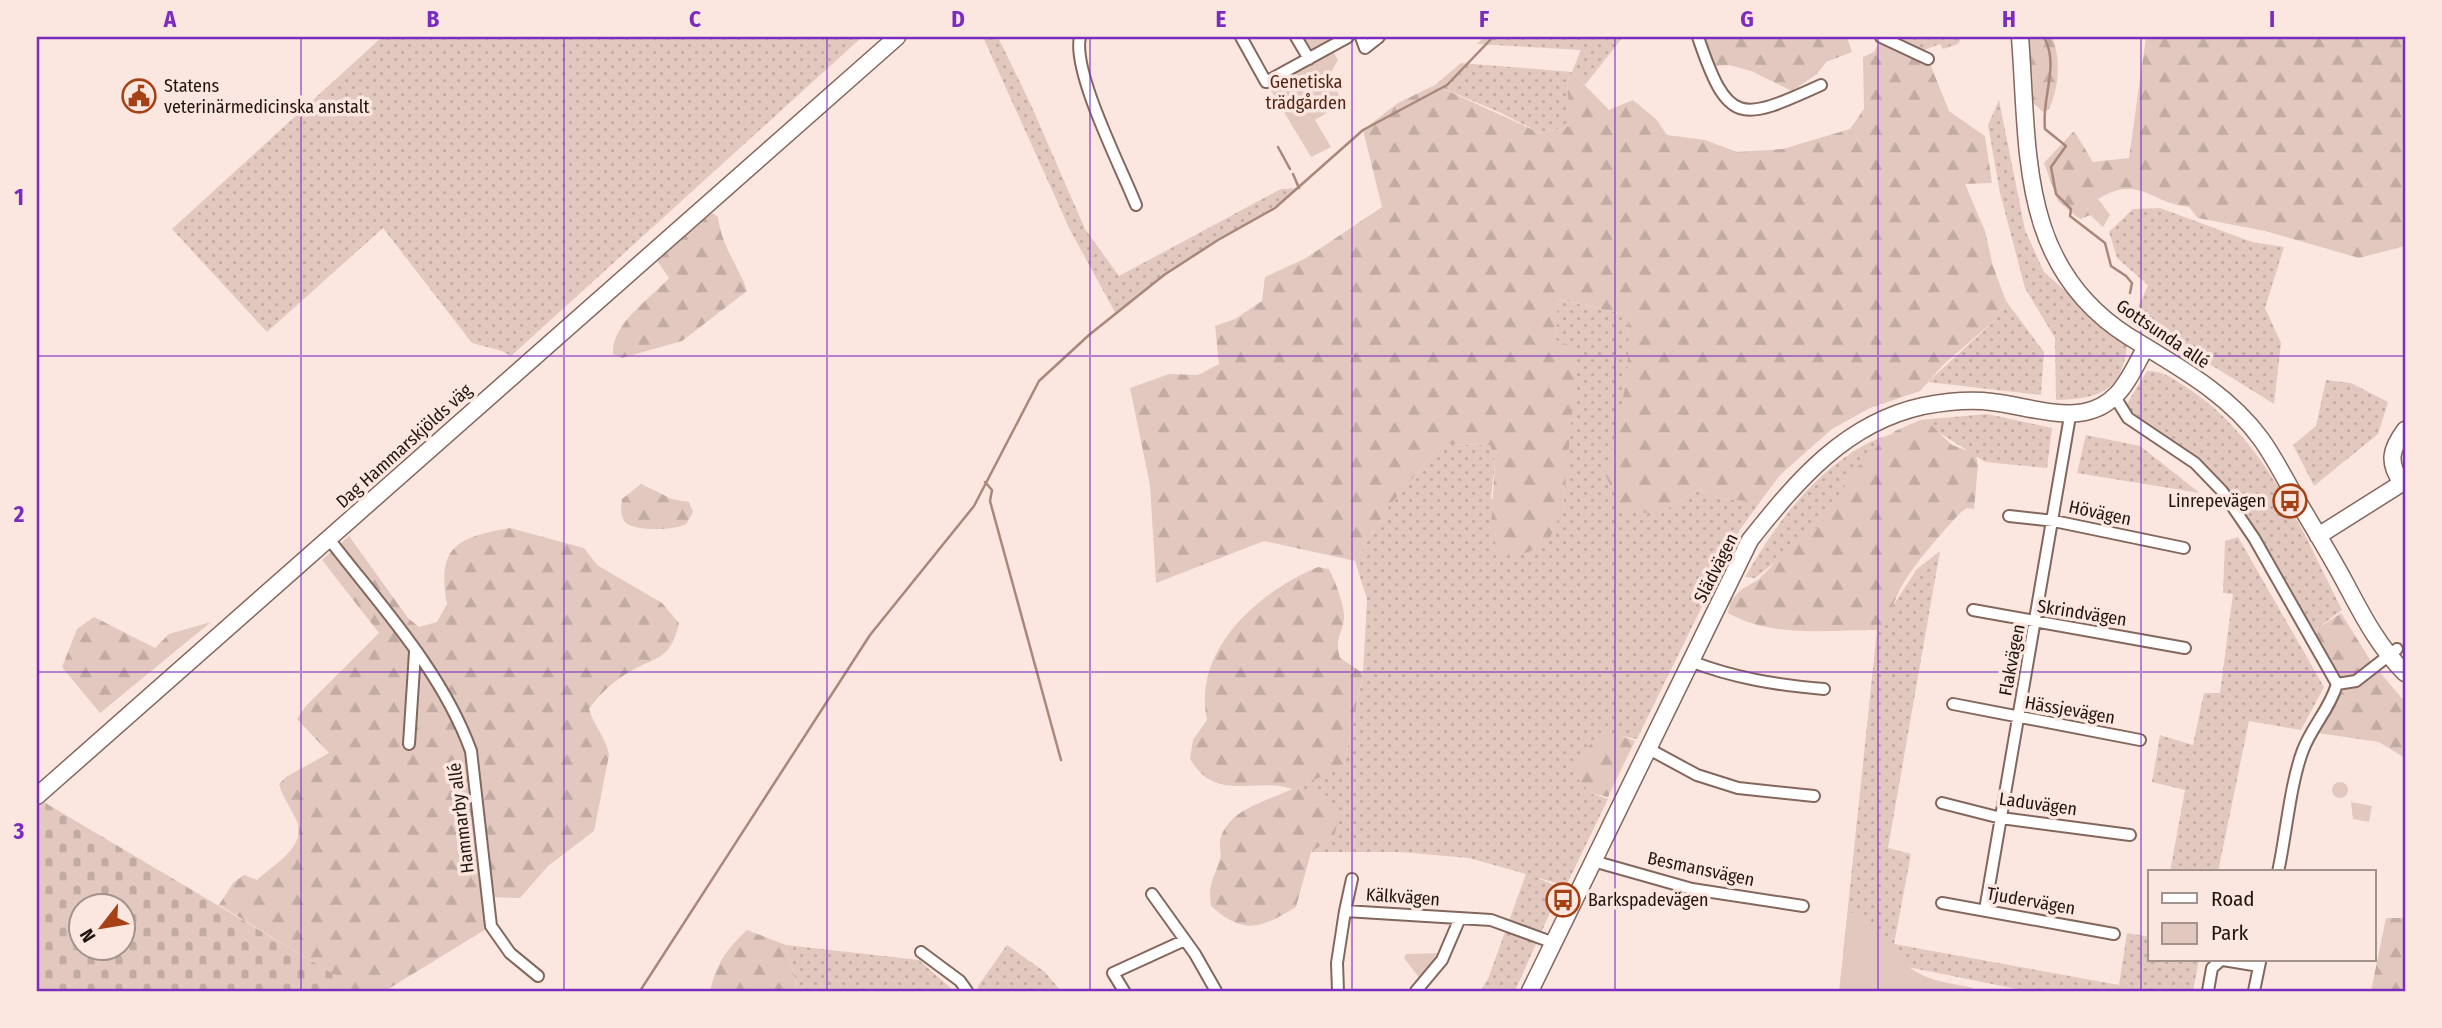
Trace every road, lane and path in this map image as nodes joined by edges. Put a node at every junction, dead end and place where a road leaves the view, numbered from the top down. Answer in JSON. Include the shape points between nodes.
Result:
{"nodes":[{"id":1,"x":881,"y":37,"type":"edge"},
{"id":2,"x":897,"y":37,"type":"edge"},
{"id":3,"x":1080,"y":37,"type":"edge"},
{"id":4,"x":1241,"y":37,"type":"edge"},
{"id":5,"x":1296,"y":37,"type":"edge"},
{"id":6,"x":1348,"y":37,"type":"edge"},
{"id":7,"x":1361,"y":37,"type":"edge"},
{"id":8,"x":1379,"y":37,"type":"edge"},
{"id":9,"x":1698,"y":37,"type":"edge"},
{"id":10,"x":1881,"y":37,"type":"edge"},
{"id":11,"x":2020,"y":37,"type":"edge"},
{"id":12,"x":1928,"y":58,"type":"dead end"},
{"id":13,"x":1309,"y":60,"type":"junction"},
{"id":14,"x":1821,"y":85,"type":"dead end"},
{"id":15,"x":798,"y":125,"type":"junction"},
{"id":16,"x":1136,"y":205,"type":"dead end"},
{"id":17,"x":2147,"y":347,"type":"junction"},
{"id":18,"x":2115,"y":397,"type":"junction"},
{"id":19,"x":2070,"y":415,"type":"junction"},
{"id":20,"x":2405,"y":430,"type":"edge"},
{"id":21,"x":2404,"y":484,"type":"edge"},
{"id":22,"x":2009,"y":516,"type":"dead end"},
{"id":23,"x":2054,"y":521,"type":"junction"},
{"id":24,"x":2318,"y":536,"type":"junction"},
{"id":25,"x":329,"y":539,"type":"junction"},
{"id":26,"x":2184,"y":548,"type":"dead end"},
{"id":27,"x":1973,"y":610,"type":"dead end"},
{"id":28,"x":2037,"y":624,"type":"junction"},
{"id":29,"x":2185,"y":648,"type":"dead end"},
{"id":30,"x":415,"y":652,"type":"junction"},
{"id":31,"x":2397,"y":654,"type":"edge"},
{"id":32,"x":1690,"y":661,"type":"junction"},
{"id":33,"x":2405,"y":673,"type":"edge"},
{"id":34,"x":2337,"y":684,"type":"junction"},
{"id":35,"x":1824,"y":689,"type":"dead end"},
{"id":36,"x":1953,"y":704,"type":"dead end"},
{"id":37,"x":2018,"y":718,"type":"junction"},
{"id":38,"x":2140,"y":740,"type":"dead end"},
{"id":39,"x":409,"y":744,"type":"dead end"},
{"id":40,"x":1647,"y":748,"type":"junction"},
{"id":41,"x":37,"y":796,"type":"edge"},
{"id":42,"x":1814,"y":796,"type":"dead end"},
{"id":43,"x":1942,"y":803,"type":"dead end"},
{"id":44,"x":2001,"y":818,"type":"junction"},
{"id":45,"x":2130,"y":835,"type":"dead end"},
{"id":46,"x":1593,"y":861,"type":"junction"},
{"id":47,"x":2278,"y":870,"type":"edge"},
{"id":48,"x":1352,"y":878,"type":"dead end"},
{"id":49,"x":1152,"y":894,"type":"dead end"},
{"id":50,"x":1942,"y":903,"type":"dead end"},
{"id":51,"x":1803,"y":906,"type":"dead end"},
{"id":52,"x":1986,"y":910,"type":"junction"},
{"id":53,"x":1345,"y":911,"type":"junction"},
{"id":54,"x":1460,"y":918,"type":"junction"},
{"id":55,"x":2114,"y":934,"type":"dead end"},
{"id":56,"x":1185,"y":940,"type":"junction"},
{"id":57,"x":1554,"y":943,"type":"junction"},
{"id":58,"x":921,"y":952,"type":"dead end"},
{"id":59,"x":2220,"y":962,"type":"edge"},
{"id":60,"x":2260,"y":963,"type":"edge"},
{"id":61,"x":538,"y":976,"type":"dead end"},
{"id":62,"x":967,"y":991,"type":"edge"},
{"id":63,"x":1124,"y":991,"type":"edge"},
{"id":64,"x":1216,"y":991,"type":"edge"},
{"id":65,"x":1338,"y":991,"type":"edge"},
{"id":66,"x":1416,"y":991,"type":"edge"},
{"id":67,"x":1530,"y":991,"type":"edge"},
{"id":68,"x":2208,"y":991,"type":"edge"},
{"id":69,"x":2254,"y":991,"type":"edge"}],
"edges":[{"from":1,"to":15,"type":"street","name":"Dag Hammarskjölds väg"},
{"from":2,"to":15,"type":"street","name":"Dag Hammarskjölds väg"},
{"from":3,"to":16,"type":"street","via":[[1077,50],[1086,83]]},
{"from":4,"to":13,"type":"street","via":[[1266,82]]},
{"from":5,"to":13,"type":"street"},
{"from":6,"to":13,"type":"street"},
{"from":7,"to":8,"type":"street","via":[[1365,48]]},
{"from":9,"to":14,"type":"street","via":[[1722,97],[1734,106],[1753,112]]},
{"from":10,"to":12,"type":"street"},
{"from":11,"to":17,"type":"street","name":"Gottsunda allé","via":[[2040,223],[2065,278],[2100,314]]},
{"from":15,"to":25,"type":"street","name":"Dag Hammarskjölds väg"},
{"from":17,"to":18,"type":"street"},
{"from":17,"to":24,"type":"street","name":"Gottsunda allé","via":[[2246,420]]},
{"from":18,"to":19,"type":"street"},
{"from":18,"to":34,"type":"street","via":[[2128,418],[2195,463],[2222,491]]},
{"from":19,"to":23,"type":"street","name":"Flakvägen"},
{"from":19,"to":32,"type":"street","name":"Slädvägen","via":[[1989,401],[1956,402],[1882,419],[1844,440],[1792,487],[1750,540]]},
{"from":20,"to":21,"type":"street","via":[[2392,448],[2391,458]]},
{"from":21,"to":24,"type":"street"},
{"from":22,"to":23,"type":"street","name":"Hövägen"},
{"from":23,"to":26,"type":"street","name":"Hövägen"},
{"from":23,"to":28,"type":"street","name":"Flakvägen"},
{"from":24,"to":31,"type":"street","name":"Gottsunda allé","via":[[2366,626]]},
{"from":25,"to":30,"type":"street","name":"Hammarby allé"},
{"from":25,"to":41,"type":"street","name":"Dag Hammarskjölds väg"},
{"from":27,"to":28,"type":"street","name":"Skrindvägen"},
{"from":28,"to":29,"type":"street","name":"Skrindvägen"},
{"from":28,"to":37,"type":"street","name":"Flakvägen"},
{"from":30,"to":39,"type":"street"},
{"from":30,"to":61,"type":"street","name":"Hammarby allé","via":[[436,678],[471,751],[491,926],[510,953]]},
{"from":31,"to":33,"type":"street","name":"Gottsunda allé"},
{"from":31,"to":34,"type":"street","via":[[2356,681]]},
{"from":32,"to":35,"type":"street","via":[[1771,685]]},
{"from":32,"to":40,"type":"street","name":"Slädvägen"},
{"from":34,"to":47,"type":"street","via":[[2332,703],[2313,727],[2302,752]]},
{"from":36,"to":37,"type":"street","name":"Hässjevägen"},
{"from":37,"to":38,"type":"street","name":"Hässjevägen"},
{"from":37,"to":44,"type":"street","name":"Flakvägen"},
{"from":40,"to":42,"type":"street","via":[[1697,775],[1738,788]]},
{"from":40,"to":46,"type":"street","name":"Slädvägen"},
{"from":43,"to":44,"type":"street","name":"Laduvägen"},
{"from":44,"to":45,"type":"street","name":"Laduvägen"},
{"from":44,"to":52,"type":"street","name":"Flakvägen"},
{"from":46,"to":51,"type":"street","name":"Besmansvägen","via":[[1692,889]]},
{"from":46,"to":57,"type":"street","name":"Slädvägen"},
{"from":48,"to":53,"type":"street","name":"Kälkvägen"},
{"from":49,"to":56,"type":"street"},
{"from":50,"to":52,"type":"street","name":"Tjudervägen"},
{"from":52,"to":55,"type":"street","name":"Tjudervägen"},
{"from":53,"to":54,"type":"street","name":"Kälkvägen"},
{"from":53,"to":65,"type":"street","name":"Kälkvägen"},
{"from":54,"to":57,"type":"street","name":"Kälkvägen","via":[[1491,920]]},
{"from":54,"to":66,"type":"street","name":"Kälkvägen","via":[[1442,960]]},
{"from":56,"to":63,"type":"street","via":[[1113,973]]},
{"from":56,"to":64,"type":"street"},
{"from":57,"to":67,"type":"street","name":"Slädvägen"},
{"from":58,"to":62,"type":"street"},
{"from":59,"to":68,"type":"street","via":[[2213,968]]},
{"from":60,"to":69,"type":"street"}]}
